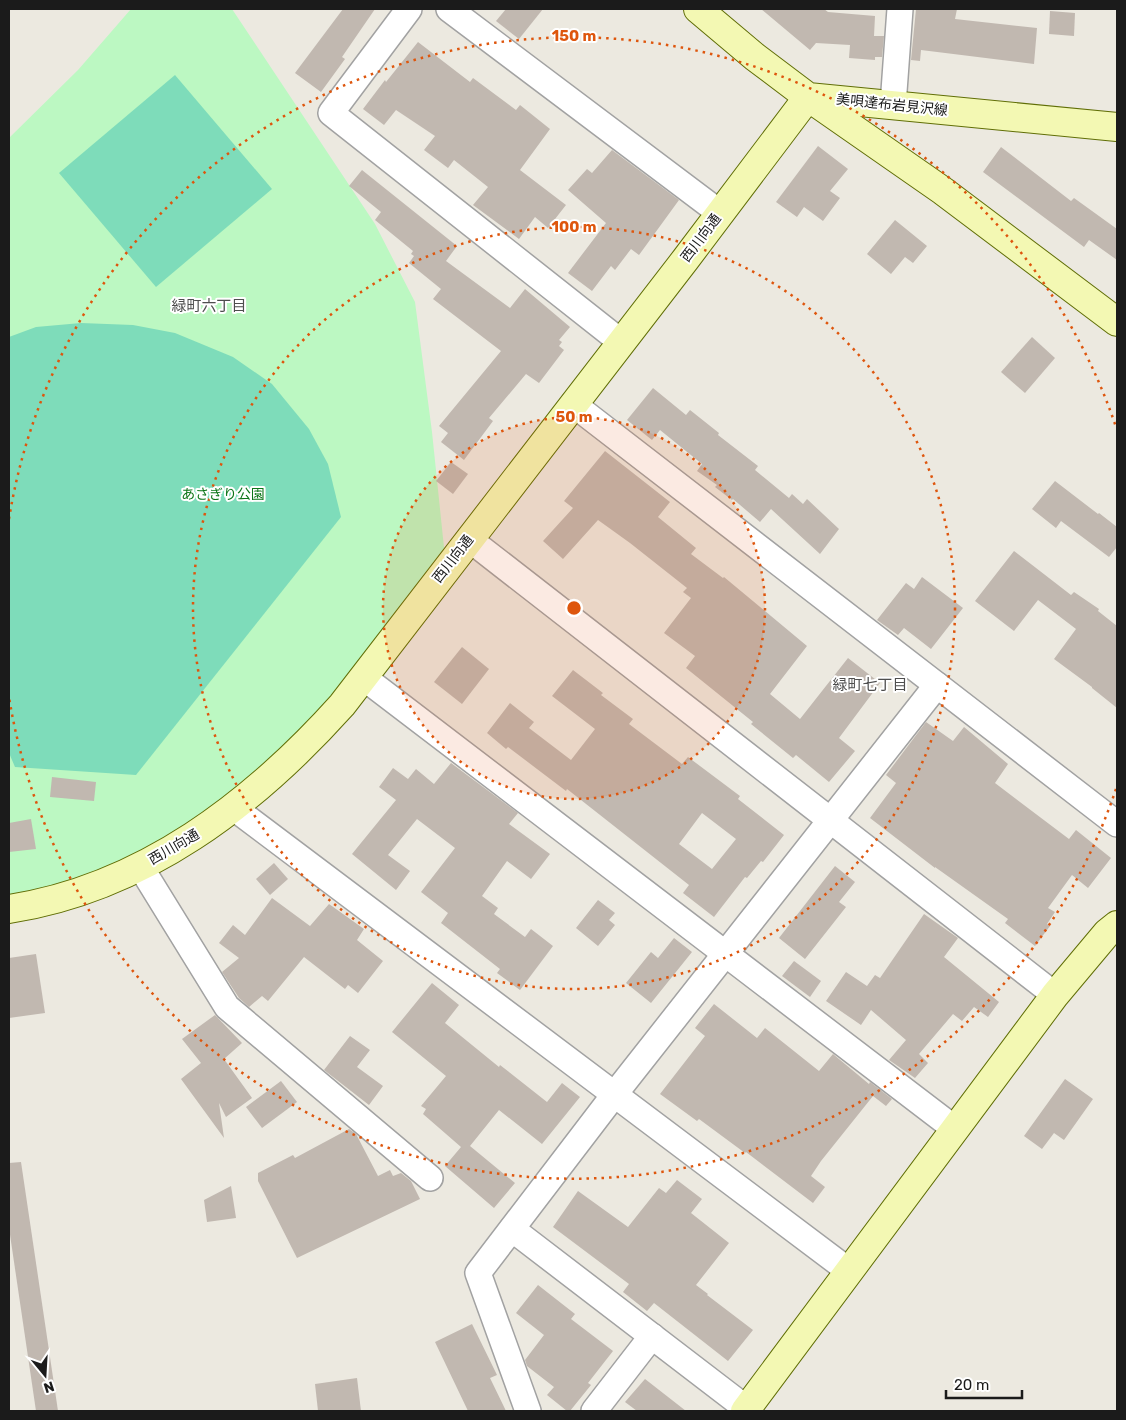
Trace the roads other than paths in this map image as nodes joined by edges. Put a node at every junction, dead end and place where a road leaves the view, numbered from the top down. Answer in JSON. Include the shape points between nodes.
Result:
{"nodes":[{"id":1,"x":408,"y":9,"type":"edge"},
{"id":2,"x":449,"y":9,"type":"edge"},
{"id":3,"x":698,"y":9,"type":"edge"},
{"id":4,"x":900,"y":9,"type":"edge"},
{"id":5,"x":808,"y":97,"type":"junction"},
{"id":6,"x":893,"y":105,"type":"junction"},
{"id":7,"x":1117,"y":127,"type":"edge"},
{"id":8,"x":720,"y":214,"type":"junction"},
{"id":9,"x":1117,"y":322,"type":"edge"},
{"id":10,"x":621,"y":342,"type":"junction"},
{"id":11,"x":573,"y":404,"type":"junction"},
{"id":12,"x":469,"y":539,"type":"junction"},
{"id":13,"x":363,"y":677,"type":"junction"},
{"id":14,"x":937,"y":685,"type":"junction"},
{"id":15,"x":234,"y":808,"type":"junction"},
{"id":16,"x":831,"y":821,"type":"junction"},
{"id":17,"x":1117,"y":824,"type":"edge"},
{"id":18,"x":140,"y":866,"type":"junction"},
{"id":19,"x":9,"y":909,"type":"edge"},
{"id":20,"x":1117,"y":925,"type":"edge"},
{"id":21,"x":726,"y":954,"type":"junction"},
{"id":22,"x":1054,"y":995,"type":"junction"},
{"id":23,"x":614,"y":1095,"type":"junction"},
{"id":24,"x":955,"y":1129,"type":"junction"},
{"id":25,"x":430,"y":1178,"type":"dead end"},
{"id":26,"x":512,"y":1229,"type":"junction"},
{"id":27,"x":849,"y":1271,"type":"junction"},
{"id":28,"x":652,"y":1336,"type":"junction"},
{"id":29,"x":746,"y":1410,"type":"edge"},
{"id":30,"x":528,"y":1411,"type":"edge"},
{"id":31,"x":594,"y":1411,"type":"edge"}],
"edges":[{"from":1,"to":10,"type":"street","via":[[331,113]]},
{"from":2,"to":8,"type":"street"},
{"from":3,"to":5,"type":"street"},
{"from":4,"to":6,"type":"street"},
{"from":5,"to":6,"type":"street","name":"美唄達布岩見沢線"},
{"from":5,"to":8,"type":"street","name":"西川向通"},
{"from":5,"to":9,"type":"street","via":[[943,191]]},
{"from":6,"to":7,"type":"street","name":"美唄達布岩見沢線"},
{"from":8,"to":10,"type":"street","name":"西川向通"},
{"from":10,"to":11,"type":"street","name":"西川向通"},
{"from":11,"to":12,"type":"street","name":"西川向通"},
{"from":11,"to":14,"type":"street"},
{"from":12,"to":13,"type":"street","name":"西川向通"},
{"from":12,"to":16,"type":"street"},
{"from":13,"to":15,"type":"street","name":"西川向通","via":[[314,736]]},
{"from":13,"to":21,"type":"street"},
{"from":14,"to":16,"type":"street"},
{"from":14,"to":17,"type":"street"},
{"from":15,"to":18,"type":"street","name":"西川向通"},
{"from":15,"to":23,"type":"street"},
{"from":16,"to":21,"type":"street"},
{"from":16,"to":22,"type":"street"},
{"from":18,"to":19,"type":"street","name":"西川向通","via":[[62,897]]},
{"from":18,"to":25,"type":"street","via":[[227,1007]]},
{"from":20,"to":22,"type":"street"},
{"from":21,"to":23,"type":"street"},
{"from":21,"to":24,"type":"street"},
{"from":22,"to":24,"type":"street"},
{"from":23,"to":26,"type":"street"},
{"from":23,"to":27,"type":"street"},
{"from":24,"to":27,"type":"street"},
{"from":26,"to":28,"type":"street"},
{"from":26,"to":30,"type":"street","via":[[478,1273]]},
{"from":27,"to":29,"type":"street"},
{"from":28,"to":29,"type":"street"},
{"from":28,"to":31,"type":"street"}]}
